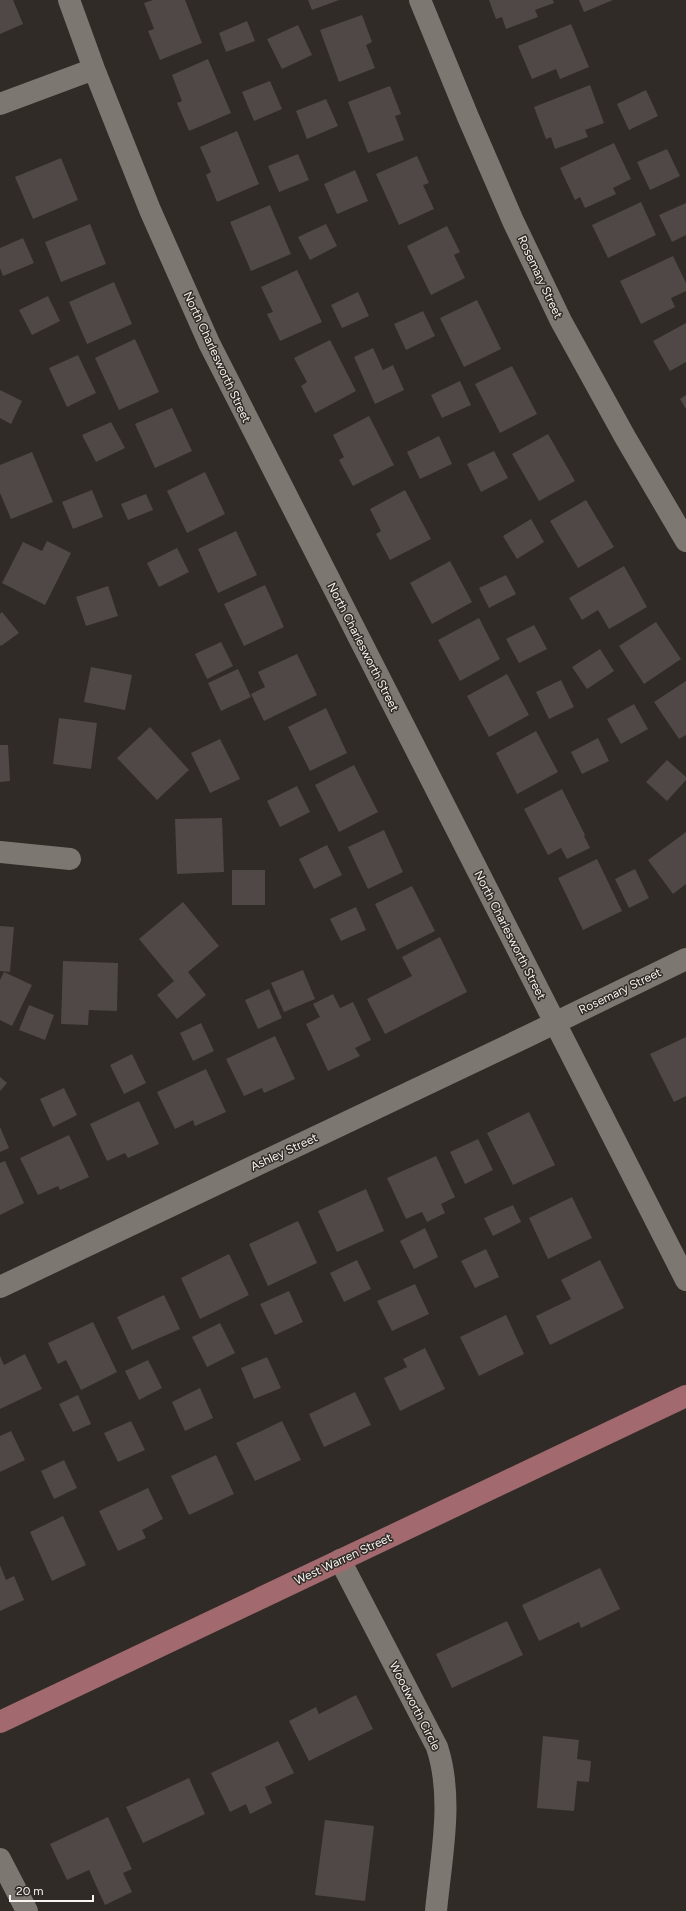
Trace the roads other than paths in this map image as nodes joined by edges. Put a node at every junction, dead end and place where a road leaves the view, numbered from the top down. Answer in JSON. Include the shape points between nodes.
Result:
{"nodes":[{"id":1,"x":69,"y":0,"type":"edge"},
{"id":2,"x":420,"y":0,"type":"edge"},
{"id":3,"x":94,"y":69,"type":"junction"},
{"id":4,"x":0,"y":104,"type":"edge"},
{"id":5,"x":686,"y":541,"type":"edge"},
{"id":6,"x":0,"y":852,"type":"edge"},
{"id":7,"x":70,"y":859,"type":"dead end"},
{"id":8,"x":686,"y":959,"type":"edge"},
{"id":9,"x":555,"y":1023,"type":"junction"},
{"id":10,"x":686,"y":1280,"type":"edge"},
{"id":11,"x":6,"y":1284,"type":"edge"},
{"id":12,"x":686,"y":1396,"type":"edge"},
{"id":13,"x":340,"y":1560,"type":"junction"},
{"id":14,"x":0,"y":1722,"type":"edge"},
{"id":15,"x":0,"y":1859,"type":"edge"},
{"id":16,"x":27,"y":1911,"type":"edge"},
{"id":17,"x":436,"y":1911,"type":"edge"}],
"edges":[{"from":1,"to":3,"type":"street","name":"North Charlesworth Street"},
{"from":2,"to":5,"type":"street","name":"Rosemary Street","via":[[513,220],[561,321]]},
{"from":3,"to":4,"type":"street"},
{"from":3,"to":9,"type":"street","name":"North Charlesworth Street","via":[[150,210],[209,343]]},
{"from":6,"to":7,"type":"street"},
{"from":8,"to":9,"type":"street","name":"Rosemary Street"},
{"from":9,"to":10,"type":"street","name":"North Charlesworth Street"},
{"from":9,"to":11,"type":"street","name":"Ashley Street"},
{"from":12,"to":13,"type":"main road","name":"West Warren Street"},
{"from":13,"to":14,"type":"main road","name":"West Warren Street"},
{"from":13,"to":17,"type":"street","name":"Woodworth Circle","via":[[437,1747],[443,1765],[446,1807]]},
{"from":15,"to":16,"type":"street"}]}
